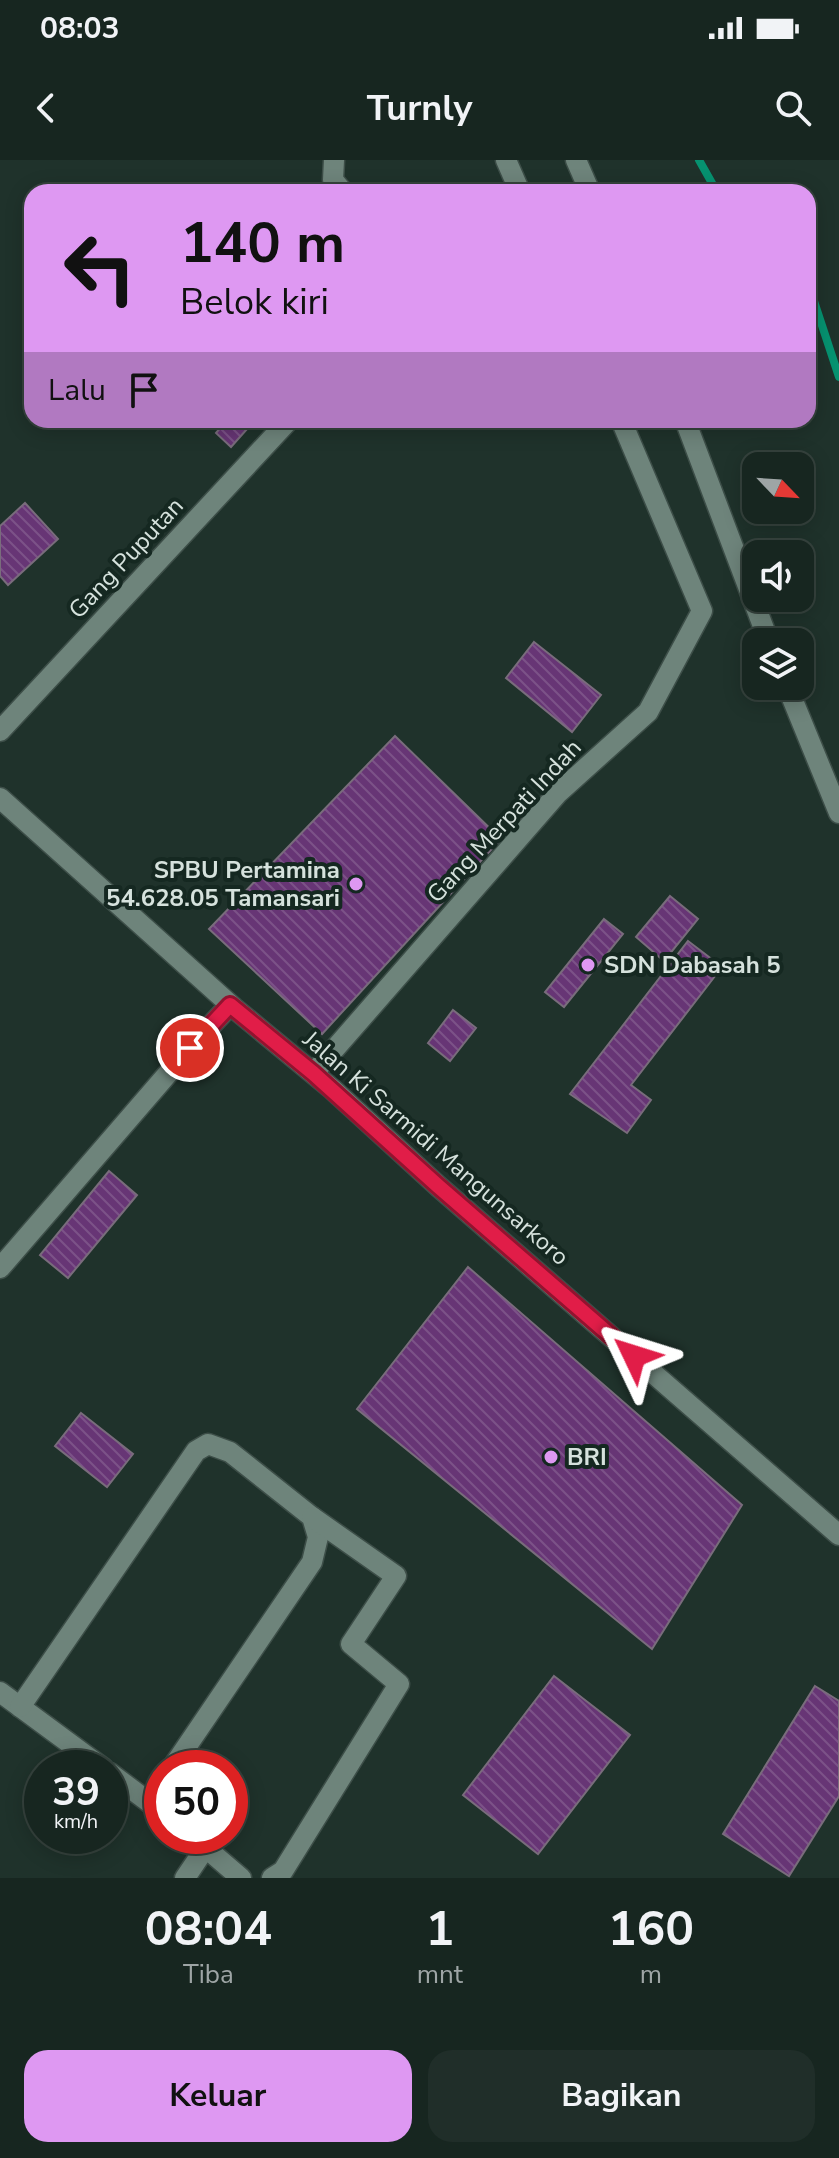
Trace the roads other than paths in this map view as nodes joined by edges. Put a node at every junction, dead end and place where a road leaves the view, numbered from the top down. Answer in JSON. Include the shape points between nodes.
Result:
{"nodes":[{"id":1,"x":334,"y":160,"type":"edge"},
{"id":2,"x":506,"y":160,"type":"edge"},
{"id":3,"x":576,"y":160,"type":"edge"},
{"id":4,"x":336,"y":184,"type":"edge"},
{"id":5,"x":516,"y":184,"type":"edge"},
{"id":6,"x":586,"y":184,"type":"edge"},
{"id":7,"x":282,"y":428,"type":"edge"},
{"id":8,"x":624,"y":428,"type":"edge"},
{"id":9,"x":688,"y":428,"type":"edge"},
{"id":10,"x":764,"y":628,"type":"edge"},
{"id":11,"x":793,"y":700,"type":"edge"},
{"id":12,"x":0,"y":731,"type":"edge"},
{"id":13,"x":0,"y":798,"type":"edge"},
{"id":14,"x":839,"y":813,"type":"edge"},
{"id":15,"x":230,"y":1005,"type":"junction"},
{"id":16,"x":318,"y":1068,"type":"dead end"},
{"id":17,"x":0,"y":1268,"type":"edge"},
{"id":18,"x":312,"y":1517,"type":"junction"},
{"id":19,"x":839,"y":1535,"type":"edge"},
{"id":20,"x":0,"y":1692,"type":"edge"},
{"id":21,"x":20,"y":1707,"type":"junction"},
{"id":22,"x":79,"y":1750,"type":"edge"},
{"id":23,"x":184,"y":1750,"type":"edge"},
{"id":24,"x":128,"y":1787,"type":"edge"},
{"id":25,"x":144,"y":1799,"type":"edge"},
{"id":26,"x":194,"y":1854,"type":"edge"},
{"id":27,"x":213,"y":1854,"type":"edge"},
{"id":28,"x":185,"y":1878,"type":"edge"},
{"id":29,"x":241,"y":1878,"type":"edge"},
{"id":30,"x":272,"y":1878,"type":"edge"}],
"edges":[{"from":1,"to":4,"type":"street"},
{"from":2,"to":5,"type":"street"},
{"from":3,"to":6,"type":"street"},
{"from":7,"to":12,"type":"street","name":"Gang Puputan"},
{"from":8,"to":16,"type":"street","name":"Gang Merpati Indah","via":[[702,611],[648,712],[558,793]]},
{"from":9,"to":10,"type":"street"},
{"from":11,"to":14,"type":"street"},
{"from":13,"to":15,"type":"street","name":"Jalan Ki Sarmidi Mangunsarkoro"},
{"from":15,"to":17,"type":"street"},
{"from":15,"to":19,"type":"street","name":"Jalan Ki Sarmidi Mangunsarkoro"},
{"from":18,"to":21,"type":"street","via":[[230,1452],[208,1444],[196,1451]]},
{"from":18,"to":23,"type":"street","via":[[318,1537],[312,1562]]},
{"from":18,"to":30,"type":"street","via":[[396,1576],[351,1644],[399,1684],[283,1871]]},
{"from":20,"to":21,"type":"street"},
{"from":21,"to":22,"type":"street"},
{"from":24,"to":25,"type":"street"},
{"from":26,"to":28,"type":"street"},
{"from":27,"to":29,"type":"street"}]}
